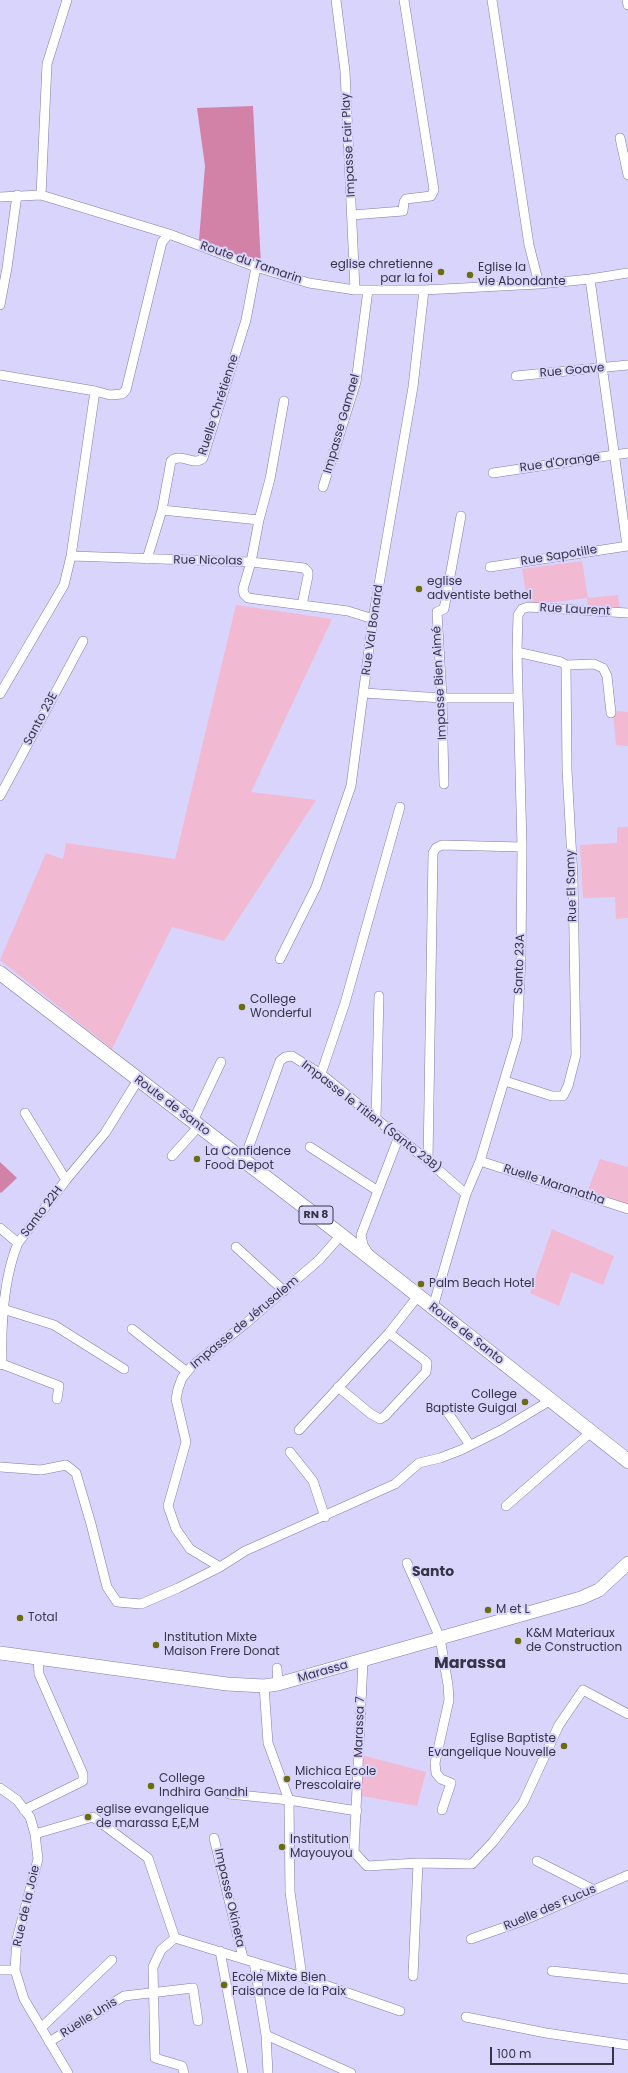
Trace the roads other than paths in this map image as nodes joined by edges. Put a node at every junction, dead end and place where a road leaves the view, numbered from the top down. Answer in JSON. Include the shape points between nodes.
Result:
{"nodes":[{"id":1,"x":67,"y":0,"type":"edge"},
{"id":2,"x":336,"y":0,"type":"edge"},
{"id":3,"x":404,"y":0,"type":"edge"},
{"id":4,"x":492,"y":0,"type":"edge"},
{"id":5,"x":627,"y":0,"type":"edge"},
{"id":6,"x":628,"y":5,"type":"edge"},
{"id":7,"x":620,"y":138,"type":"dead end"},
{"id":8,"x":628,"y":175,"type":"edge"},
{"id":9,"x":41,"y":194,"type":"junction"},
{"id":10,"x":17,"y":195,"type":"junction"},
{"id":11,"x":0,"y":196,"type":"edge"},
{"id":12,"x":352,"y":215,"type":"junction"},
{"id":13,"x":169,"y":234,"type":"junction"},
{"id":14,"x":256,"y":267,"type":"junction"},
{"id":15,"x":628,"y":273,"type":"edge"},
{"id":16,"x":590,"y":279,"type":"junction"},
{"id":17,"x":539,"y":284,"type":"junction"},
{"id":18,"x":355,"y":290,"type":"junction"},
{"id":19,"x":368,"y":290,"type":"junction"},
{"id":20,"x":424,"y":290,"type":"junction"},
{"id":21,"x":0,"y":305,"type":"edge"},
{"id":22,"x":628,"y":365,"type":"edge"},
{"id":23,"x":602,"y":369,"type":"junction"},
{"id":24,"x":0,"y":375,"type":"edge"},
{"id":25,"x":516,"y":376,"type":"dead end"},
{"id":26,"x":95,"y":391,"type":"junction"},
{"id":27,"x":284,"y":401,"type":"dead end"},
{"id":28,"x":628,"y":453,"type":"edge"},
{"id":29,"x":615,"y":456,"type":"junction"},
{"id":30,"x":493,"y":473,"type":"dead end"},
{"id":31,"x":323,"y":487,"type":"dead end"},
{"id":32,"x":162,"y":510,"type":"junction"},
{"id":33,"x":461,"y":516,"type":"dead end"},
{"id":34,"x":259,"y":520,"type":"junction"},
{"id":35,"x":628,"y":546,"type":"edge"},
{"id":36,"x":71,"y":556,"type":"junction"},
{"id":37,"x":147,"y":559,"type":"junction"},
{"id":38,"x":251,"y":562,"type":"junction"},
{"id":39,"x":490,"y":567,"type":"dead end"},
{"id":40,"x":302,"y":605,"type":"junction"},
{"id":41,"x":522,"y":609,"type":"joint"},
{"id":42,"x":628,"y":613,"type":"edge"},
{"id":43,"x":373,"y":619,"type":"junction"},
{"id":44,"x":83,"y":641,"type":"dead end"},
{"id":45,"x":516,"y":652,"type":"junction"},
{"id":46,"x":566,"y":665,"type":"junction"},
{"id":47,"x":364,"y":693,"type":"junction"},
{"id":48,"x":0,"y":694,"type":"edge"},
{"id":49,"x":442,"y":698,"type":"junction"},
{"id":50,"x":518,"y":698,"type":"junction"},
{"id":51,"x":611,"y":713,"type":"dead end"},
{"id":52,"x":444,"y":784,"type":"dead end"},
{"id":53,"x":0,"y":796,"type":"edge"},
{"id":54,"x":400,"y":806,"type":"dead end"},
{"id":55,"x":522,"y":847,"type":"junction"},
{"id":56,"x":280,"y":959,"type":"dead end"},
{"id":57,"x":0,"y":973,"type":"edge"},
{"id":58,"x":379,"y":996,"type":"dead end"},
{"id":59,"x":221,"y":1062,"type":"dead end"},
{"id":60,"x":320,"y":1074,"type":"junction"},
{"id":61,"x":138,"y":1080,"type":"junction"},
{"id":62,"x":505,"y":1081,"type":"junction"},
{"id":63,"x":25,"y":1113,"type":"dead end"},
{"id":64,"x":376,"y":1119,"type":"junction"},
{"id":65,"x":196,"y":1124,"type":"junction"},
{"id":66,"x":398,"y":1139,"type":"junction"},
{"id":67,"x":310,"y":1147,"type":"dead end"},
{"id":68,"x":172,"y":1156,"type":"dead end"},
{"id":69,"x":244,"y":1160,"type":"junction"},
{"id":70,"x":428,"y":1161,"type":"junction"},
{"id":71,"x":480,"y":1161,"type":"junction"},
{"id":72,"x":66,"y":1180,"type":"junction"},
{"id":73,"x":378,"y":1191,"type":"junction"},
{"id":74,"x":466,"y":1194,"type":"junction"},
{"id":75,"x":628,"y":1209,"type":"edge"},
{"id":76,"x":0,"y":1228,"type":"edge"},
{"id":77,"x":341,"y":1234,"type":"junction"},
{"id":78,"x":18,"y":1244,"type":"junction"},
{"id":79,"x":236,"y":1247,"type":"dead end"},
{"id":80,"x":373,"y":1261,"type":"junction"},
{"id":81,"x":284,"y":1291,"type":"junction"},
{"id":82,"x":418,"y":1296,"type":"junction"},
{"id":83,"x":433,"y":1307,"type":"junction"},
{"id":84,"x":3,"y":1309,"type":"junction"},
{"id":85,"x":132,"y":1329,"type":"dead end"},
{"id":86,"x":389,"y":1333,"type":"junction"},
{"id":87,"x":1,"y":1364,"type":"edge"},
{"id":88,"x":124,"y":1369,"type":"dead end"},
{"id":89,"x":187,"y":1372,"type":"junction"},
{"id":90,"x":338,"y":1387,"type":"junction"},
{"id":91,"x":57,"y":1399,"type":"dead end"},
{"id":92,"x":550,"y":1400,"type":"junction"},
{"id":93,"x":448,"y":1414,"type":"dead end"},
{"id":94,"x":299,"y":1430,"type":"dead end"},
{"id":95,"x":591,"y":1432,"type":"junction"},
{"id":96,"x":470,"y":1445,"type":"junction"},
{"id":97,"x":290,"y":1452,"type":"dead end"},
{"id":98,"x":628,"y":1461,"type":"edge"},
{"id":99,"x":0,"y":1467,"type":"edge"},
{"id":100,"x":506,"y":1506,"type":"dead end"},
{"id":101,"x":325,"y":1517,"type":"junction"},
{"id":102,"x":407,"y":1563,"type":"dead end"},
{"id":103,"x":628,"y":1563,"type":"edge"},
{"id":104,"x":220,"y":1567,"type":"junction"},
{"id":105,"x":440,"y":1638,"type":"junction"},
{"id":106,"x":0,"y":1653,"type":"edge"},
{"id":107,"x":38,"y":1659,"type":"junction"},
{"id":108,"x":363,"y":1661,"type":"junction"},
{"id":109,"x":277,"y":1668,"type":"dead end"},
{"id":110,"x":278,"y":1684,"type":"junction"},
{"id":111,"x":264,"y":1686,"type":"junction"},
{"id":112,"x":628,"y":1714,"type":"edge"},
{"id":113,"x":1,"y":1791,"type":"edge"},
{"id":114,"x":229,"y":1794,"type":"dead end"},
{"id":115,"x":289,"y":1800,"type":"junction"},
{"id":116,"x":24,"y":1810,"type":"junction"},
{"id":117,"x":442,"y":1810,"type":"dead end"},
{"id":118,"x":357,"y":1811,"type":"junction"},
{"id":119,"x":35,"y":1834,"type":"junction"},
{"id":120,"x":214,"y":1838,"type":"dead end"},
{"id":121,"x":537,"y":1861,"type":"dead end"},
{"id":122,"x":418,"y":1864,"type":"junction"},
{"id":123,"x":628,"y":1875,"type":"edge"},
{"id":124,"x":594,"y":1890,"type":"junction"},
{"id":125,"x":175,"y":1938,"type":"junction"},
{"id":126,"x":471,"y":1939,"type":"dead end"},
{"id":127,"x":220,"y":1951,"type":"junction"},
{"id":128,"x":243,"y":1958,"type":"junction"},
{"id":129,"x":112,"y":1960,"type":"dead end"},
{"id":130,"x":254,"y":1962,"type":"junction"},
{"id":131,"x":0,"y":1970,"type":"edge"},
{"id":132,"x":15,"y":1970,"type":"junction"},
{"id":133,"x":552,"y":1971,"type":"dead end"},
{"id":134,"x":413,"y":1976,"type":"dead end"},
{"id":135,"x":302,"y":1977,"type":"junction"},
{"id":136,"x":628,"y":1979,"type":"edge"},
{"id":137,"x":152,"y":1992,"type":"junction"},
{"id":138,"x":400,"y":2011,"type":"dead end"},
{"id":139,"x":466,"y":2017,"type":"dead end"},
{"id":140,"x":198,"y":2021,"type":"dead end"},
{"id":141,"x":40,"y":2028,"type":"junction"},
{"id":142,"x":266,"y":2035,"type":"junction"},
{"id":143,"x":49,"y":2042,"type":"junction"},
{"id":144,"x":628,"y":2045,"type":"edge"},
{"id":145,"x":68,"y":2073,"type":"edge"},
{"id":146,"x":184,"y":2073,"type":"edge"},
{"id":147,"x":243,"y":2073,"type":"edge"},
{"id":148,"x":268,"y":2073,"type":"edge"},
{"id":149,"x":350,"y":2073,"type":"edge"}],
"edges":[{"from":1,"to":9,"type":"street","via":[[47,64]]},
{"from":2,"to":12,"type":"street","name":"Impasse Fair Play","via":[[345,71]]},
{"from":3,"to":12,"type":"street","via":[[434,194],[406,199],[404,211]]},
{"from":4,"to":17,"type":"street","via":[[529,245]]},
{"from":5,"to":6,"type":"street"},
{"from":7,"to":8,"type":"street"},
{"from":9,"to":10,"type":"street","name":"Route du Tamarin"},
{"from":9,"to":13,"type":"street","name":"Route du Tamarin"},
{"from":10,"to":11,"type":"street","name":"Route du Tamarin"},
{"from":10,"to":21,"type":"street"},
{"from":12,"to":18,"type":"street","name":"Impasse Fair Play"},
{"from":13,"to":14,"type":"street","name":"Route du Tamarin"},
{"from":13,"to":26,"type":"street","via":[[162,242],[126,390],[116,395]]},
{"from":14,"to":18,"type":"street","name":"Route du Tamarin","via":[[309,283]]},
{"from":14,"to":32,"type":"street","name":"Ruelle Chrétienne","via":[[246,320],[203,458],[198,461],[178,457],[171,461]]},
{"from":15,"to":16,"type":"street","name":"Route du Tamarin"},
{"from":16,"to":17,"type":"street","name":"Route du Tamarin"},
{"from":16,"to":23,"type":"street"},
{"from":17,"to":20,"type":"street","name":"Route du Tamarin"},
{"from":18,"to":19,"type":"street","name":"Route du Tamarin"},
{"from":19,"to":20,"type":"street","name":"Route du Tamarin"},
{"from":19,"to":31,"type":"street","name":"Impasse Gamael","via":[[356,382]]},
{"from":20,"to":43,"type":"street","name":"Rue Val Bonard","via":[[414,387]]},
{"from":22,"to":23,"type":"street","name":"Rue Goave"},
{"from":23,"to":25,"type":"street","name":"Rue Goave"},
{"from":23,"to":29,"type":"street"},
{"from":24,"to":26,"type":"street"},
{"from":26,"to":36,"type":"street"},
{"from":27,"to":34,"type":"street","via":[[270,479]]},
{"from":28,"to":29,"type":"street","name":"Rue d'Orange"},
{"from":29,"to":30,"type":"street","name":"Rue d'Orange"},
{"from":29,"to":35,"type":"street"},
{"from":32,"to":34,"type":"street"},
{"from":32,"to":37,"type":"street","name":"Ruelle Chrétienne"},
{"from":33,"to":49,"type":"street","name":"Impasse Bien Aimé","via":[[444,609],[437,612]]},
{"from":34,"to":38,"type":"street"},
{"from":35,"to":39,"type":"street","name":"Rue Sapotille"},
{"from":36,"to":37,"type":"street","name":"Rue Nicolas"},
{"from":36,"to":48,"type":"street","via":[[64,585]]},
{"from":37,"to":38,"type":"street","name":"Rue Nicolas"},
{"from":38,"to":40,"type":"street","via":[[304,568],[308,572]]},
{"from":38,"to":40,"type":"street","name":"Rue Nicolas","via":[[243,589],[248,598]]},
{"from":40,"to":43,"type":"street","name":"Rue Nicolas","via":[[348,611]]},
{"from":41,"to":42,"type":"street","name":"Rue Laurent","via":[[536,607]]},
{"from":41,"to":45,"type":"street","name":"Santo 23A","via":[[518,619]]},
{"from":43,"to":47,"type":"street","name":"Rue Val Bonard"},
{"from":44,"to":53,"type":"street","name":"Santo 23E"},
{"from":45,"to":46,"type":"street"},
{"from":45,"to":50,"type":"street","name":"Santo 23A"},
{"from":46,"to":51,"type":"street","via":[[594,664],[603,668],[607,676]]},
{"from":46,"to":62,"type":"street","name":"Rue El Samy","via":[[576,1055],[563,1096],[552,1096]]},
{"from":47,"to":49,"type":"street"},
{"from":47,"to":56,"type":"street","name":"Rue Val Bonard","via":[[351,786],[316,886]]},
{"from":49,"to":50,"type":"street"},
{"from":49,"to":52,"type":"street","name":"Impasse Bien Aimé"},
{"from":50,"to":55,"type":"street","name":"Santo 23A"},
{"from":54,"to":60,"type":"street","via":[[345,1003]]},
{"from":55,"to":62,"type":"street","name":"Santo 23A","via":[[517,1038]]},
{"from":55,"to":70,"type":"street","via":[[442,845],[433,853]]},
{"from":57,"to":61,"type":"main road","name":"Route de Santo","number":"RN 8"},
{"from":58,"to":64,"type":"street"},
{"from":59,"to":65,"type":"street"},
{"from":60,"to":64,"type":"street","name":"Impasse le Titien (Santo 23B)"},
{"from":60,"to":69,"type":"street","name":"Impasse le Titien (Santo 23B)","via":[[292,1056],[285,1056],[280,1060]]},
{"from":61,"to":65,"type":"main road","name":"Route de Santo","number":"RN 8"},
{"from":61,"to":72,"type":"street","name":"Santo 22H","via":[[105,1133]]},
{"from":62,"to":71,"type":"street","name":"Santo 23A"},
{"from":63,"to":72,"type":"street"},
{"from":64,"to":66,"type":"street","name":"Impasse le Titien (Santo 23B)"},
{"from":65,"to":68,"type":"street"},
{"from":65,"to":69,"type":"main road","name":"Route de Santo","number":"RN 8"},
{"from":66,"to":70,"type":"street","name":"Impasse le Titien (Santo 23B)"},
{"from":66,"to":73,"type":"street"},
{"from":67,"to":73,"type":"street"},
{"from":69,"to":77,"type":"main road","name":"Route de Santo","number":"RN 8"},
{"from":70,"to":74,"type":"street","name":"Impasse le Titien (Santo 23B)"},
{"from":71,"to":74,"type":"street","name":"Santo 23A"},
{"from":71,"to":75,"type":"street","name":"Ruelle Maranatha"},
{"from":72,"to":78,"type":"street","name":"Santo 22H"},
{"from":73,"to":80,"type":"street","via":[[361,1235],[362,1245]]},
{"from":74,"to":83,"type":"street","name":"Santo 23A"},
{"from":76,"to":78,"type":"street"},
{"from":77,"to":80,"type":"main road","name":"Route de Santo","number":"RN 8"},
{"from":77,"to":81,"type":"street","name":"Impasse de Jérusalem","via":[[319,1260]]},
{"from":78,"to":84,"type":"street","name":"Santo 22H"},
{"from":79,"to":81,"type":"street"},
{"from":80,"to":82,"type":"main road","name":"Route de Santo","number":"RN 8"},
{"from":81,"to":89,"type":"street","name":"Impasse de Jérusalem"},
{"from":82,"to":83,"type":"main road","name":"Route de Santo","number":"RN 8"},
{"from":82,"to":86,"type":"street"},
{"from":83,"to":92,"type":"main road","name":"Route de Santo","number":"RN 8"},
{"from":84,"to":87,"type":"street","name":"Santo 22H"},
{"from":84,"to":88,"type":"street","via":[[54,1325]]},
{"from":85,"to":89,"type":"street"},
{"from":86,"to":90,"type":"street"},
{"from":86,"to":90,"type":"street","via":[[424,1360],[427,1367],[426,1372],[385,1416],[380,1419],[371,1414]]},
{"from":87,"to":91,"type":"street","via":[[59,1386]]},
{"from":89,"to":104,"type":"street","name":"Impasse de Jérusalem","via":[[182,1378],[176,1399],[186,1442],[168,1506],[176,1529],[190,1549]]},
{"from":90,"to":94,"type":"street"},
{"from":92,"to":95,"type":"main road","name":"Route de Santo","number":"RN 8"},
{"from":92,"to":96,"type":"street"},
{"from":93,"to":96,"type":"street"},
{"from":95,"to":98,"type":"main road","name":"Route de Santo","number":"RN 8"},
{"from":95,"to":100,"type":"street"},
{"from":96,"to":101,"type":"street","via":[[440,1458],[419,1463],[395,1484]]},
{"from":97,"to":101,"type":"street","via":[[312,1481]]},
{"from":99,"to":104,"type":"street","via":[[41,1470],[66,1465],[76,1473],[92,1524],[107,1587],[117,1602],[141,1604]]},
{"from":101,"to":104,"type":"street","via":[[245,1551]]},
{"from":102,"to":105,"type":"street"},
{"from":103,"to":105,"type":"main road","name":"Marassa","via":[[599,1590],[581,1598]]},
{"from":105,"to":108,"type":"main road","name":"Marassa"},
{"from":105,"to":117,"type":"street","via":[[449,1700],[435,1763],[436,1773],[441,1779],[451,1783]]},
{"from":106,"to":107,"type":"main road","name":"Marassa"},
{"from":107,"to":111,"type":"main road","name":"Marassa","via":[[226,1684]]},
{"from":107,"to":116,"type":"street","via":[[39,1674],[83,1774],[83,1781]]},
{"from":108,"to":110,"type":"main road","name":"Marassa"},
{"from":108,"to":118,"type":"street","name":"Marassa 7"},
{"from":109,"to":110,"type":"street"},
{"from":110,"to":111,"type":"main road","name":"Marassa"},
{"from":111,"to":115,"type":"street","via":[[268,1743]]},
{"from":112,"to":122,"type":"street","name":"Marassa 7","via":[[582,1690],[559,1725],[523,1803],[493,1842],[472,1864]]},
{"from":113,"to":116,"type":"street","name":"Rue de la Joie","via":[[17,1800]]},
{"from":114,"to":115,"type":"street"},
{"from":115,"to":118,"type":"street"},
{"from":115,"to":135,"type":"street","via":[[290,1892]]},
{"from":116,"to":119,"type":"street","name":"Rue de la Joie","via":[[30,1817]]},
{"from":118,"to":122,"type":"street","name":"Marassa 7","via":[[354,1852],[367,1866]]},
{"from":119,"to":125,"type":"street","via":[[93,1817],[148,1858]]},
{"from":119,"to":132,"type":"street","name":"Rue de la Joie","via":[[38,1859],[17,1939]]},
{"from":120,"to":128,"type":"street","name":"Impasse Okineta"},
{"from":121,"to":124,"type":"street"},
{"from":122,"to":134,"type":"street"},
{"from":123,"to":124,"type":"street","name":"Ruelle des Fucus"},
{"from":124,"to":126,"type":"street","name":"Ruelle des Fucus","via":[[525,1920]]},
{"from":125,"to":127,"type":"street"},
{"from":125,"to":137,"type":"street","via":[[161,1950],[153,1967]]},
{"from":127,"to":128,"type":"street"},
{"from":127,"to":147,"type":"street"},
{"from":128,"to":130,"type":"street"},
{"from":129,"to":141,"type":"street"},
{"from":130,"to":135,"type":"street"},
{"from":130,"to":142,"type":"street"},
{"from":131,"to":132,"type":"street"},
{"from":132,"to":141,"type":"street","name":"Rue de la Joie","via":[[24,2000]]},
{"from":133,"to":136,"type":"street"},
{"from":135,"to":138,"type":"street"},
{"from":137,"to":140,"type":"street","name":"Ruelle Unis","via":[[193,1988]]},
{"from":137,"to":143,"type":"street","name":"Ruelle Unis","via":[[124,1996]]},
{"from":137,"to":146,"type":"street","via":[[155,2058],[182,2066]]},
{"from":139,"to":144,"type":"street","via":[[546,2033]]},
{"from":141,"to":143,"type":"street","name":"Rue de la Joie"},
{"from":142,"to":148,"type":"street"},
{"from":142,"to":149,"type":"street"},
{"from":143,"to":145,"type":"street","name":"Rue de la Joie"}]}
